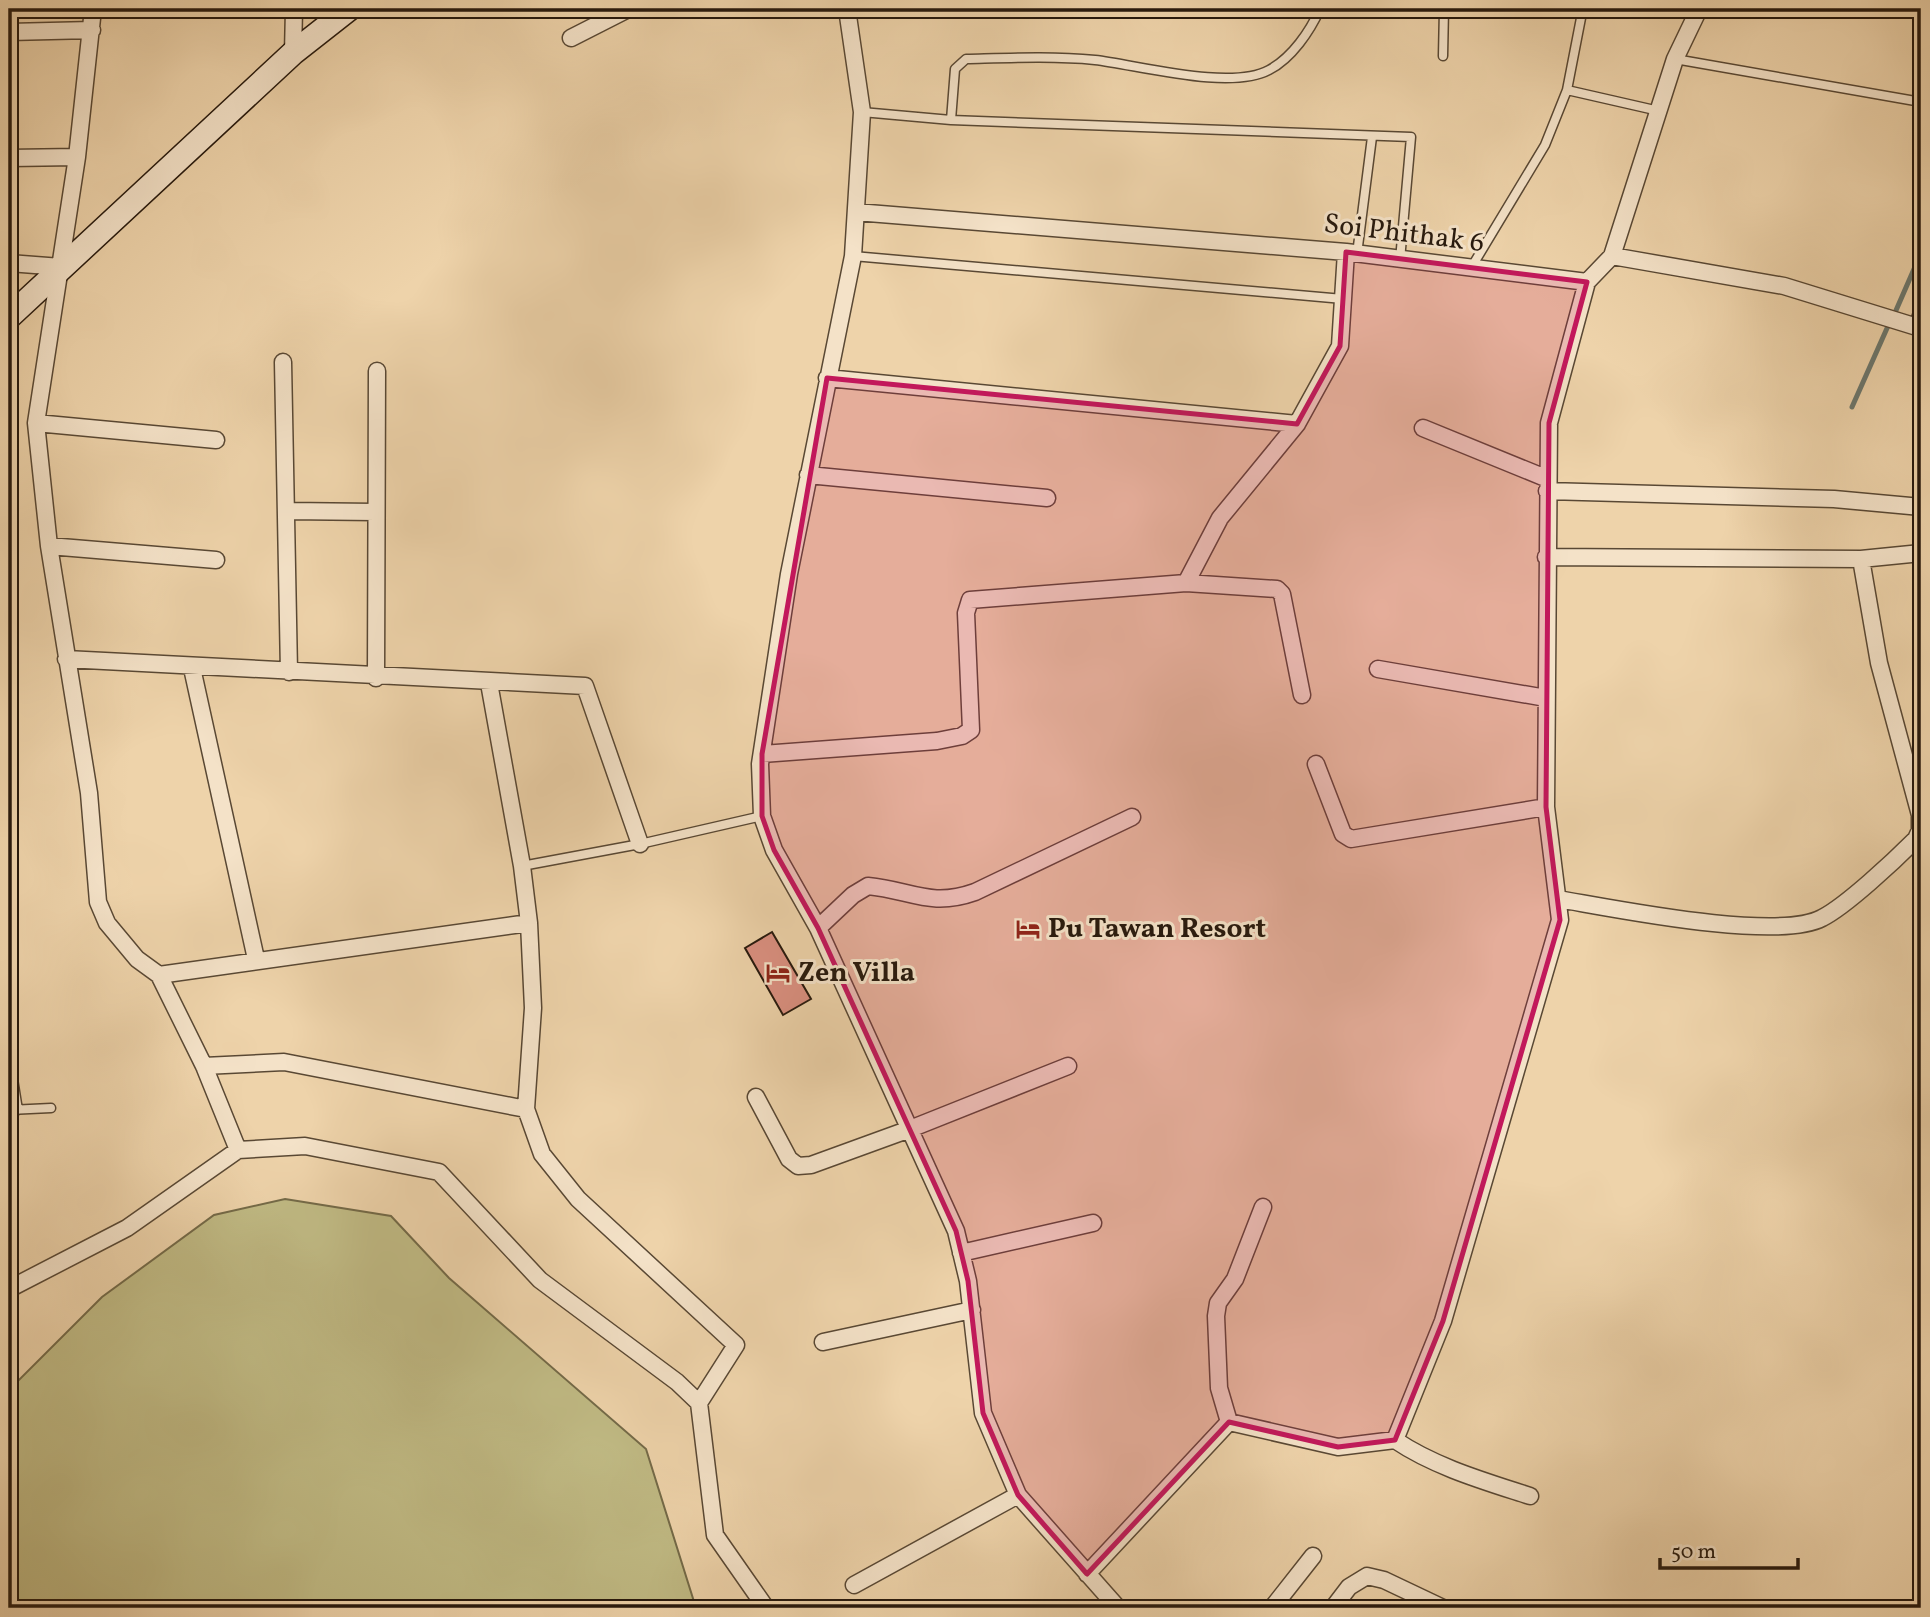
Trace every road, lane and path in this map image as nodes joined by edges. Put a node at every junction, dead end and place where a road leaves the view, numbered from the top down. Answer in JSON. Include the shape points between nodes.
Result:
{"nodes":[{"id":1,"x":93,"y":9,"type":"edge"},
{"id":2,"x":294,"y":9,"type":"edge"},
{"id":3,"x":349,"y":9,"type":"edge"},
{"id":4,"x":628,"y":9,"type":"edge"},
{"id":5,"x":847,"y":9,"type":"edge"},
{"id":6,"x":1320,"y":9,"type":"edge"},
{"id":7,"x":1444,"y":9,"type":"edge"},
{"id":8,"x":1699,"y":9,"type":"edge"},
{"id":9,"x":1581,"y":18,"type":"dead end"},
{"id":10,"x":92,"y":30,"type":"junction"},
{"id":11,"x":9,"y":32,"type":"edge"},
{"id":12,"x":571,"y":37,"type":"dead end"},
{"id":13,"x":293,"y":53,"type":"junction"},
{"id":14,"x":1443,"y":56,"type":"dead end"},
{"id":15,"x":1675,"y":59,"type":"junction"},
{"id":16,"x":1567,"y":90,"type":"junction"},
{"id":17,"x":1921,"y":102,"type":"edge"},
{"id":18,"x":1660,"y":111,"type":"junction"},
{"id":19,"x":862,"y":112,"type":"junction"},
{"id":20,"x":951,"y":120,"type":"junction"},
{"id":21,"x":1372,"y":137,"type":"junction"},
{"id":22,"x":77,"y":157,"type":"junction"},
{"id":23,"x":9,"y":158,"type":"edge"},
{"id":24,"x":856,"y":212,"type":"junction"},
{"id":25,"x":1351,"y":253,"type":"junction"},
{"id":26,"x":853,"y":256,"type":"junction"},
{"id":27,"x":1612,"y":256,"type":"junction"},
{"id":28,"x":1400,"y":260,"type":"junction"},
{"id":29,"x":9,"y":263,"type":"edge"},
{"id":30,"x":61,"y":267,"type":"junction"},
{"id":31,"x":1472,"y":268,"type":"junction"},
{"id":32,"x":1587,"y":282,"type":"junction"},
{"id":33,"x":1343,"y":299,"type":"junction"},
{"id":34,"x":1921,"y":316,"type":"edge"},
{"id":35,"x":9,"y":317,"type":"edge"},
{"id":36,"x":284,"y":362,"type":"dead end"},
{"id":37,"x":377,"y":371,"type":"dead end"},
{"id":38,"x":827,"y":378,"type":"junction"},
{"id":39,"x":36,"y":423,"type":"junction"},
{"id":40,"x":1297,"y":424,"type":"junction"},
{"id":41,"x":1423,"y":428,"type":"dead end"},
{"id":42,"x":216,"y":440,"type":"dead end"},
{"id":43,"x":808,"y":475,"type":"junction"},
{"id":44,"x":1547,"y":485,"type":"junction"},
{"id":45,"x":1047,"y":498,"type":"dead end"},
{"id":46,"x":1921,"y":507,"type":"edge"},
{"id":47,"x":288,"y":511,"type":"junction"},
{"id":48,"x":375,"y":512,"type":"junction"},
{"id":49,"x":49,"y":546,"type":"junction"},
{"id":50,"x":1921,"y":552,"type":"edge"},
{"id":51,"x":1546,"y":558,"type":"junction"},
{"id":52,"x":1861,"y":559,"type":"junction"},
{"id":53,"x":216,"y":560,"type":"dead end"},
{"id":54,"x":1186,"y":583,"type":"junction"},
{"id":55,"x":66,"y":659,"type":"junction"},
{"id":56,"x":192,"y":668,"type":"junction"},
{"id":57,"x":1378,"y":669,"type":"dead end"},
{"id":58,"x":289,"y":672,"type":"junction"},
{"id":59,"x":376,"y":678,"type":"junction"},
{"id":60,"x":489,"y":683,"type":"junction"},
{"id":61,"x":1302,"y":695,"type":"dead end"},
{"id":62,"x":1546,"y":698,"type":"junction"},
{"id":63,"x":762,"y":754,"type":"junction"},
{"id":64,"x":1316,"y":764,"type":"dead end"},
{"id":65,"x":1546,"y":807,"type":"junction"},
{"id":66,"x":762,"y":816,"type":"junction"},
{"id":67,"x":1132,"y":817,"type":"dead end"},
{"id":68,"x":640,"y":844,"type":"junction"},
{"id":69,"x":522,"y":866,"type":"junction"},
{"id":70,"x":1558,"y":899,"type":"junction"},
{"id":71,"x":529,"y":923,"type":"junction"},
{"id":72,"x":818,"y":928,"type":"junction"},
{"id":73,"x":256,"y":959,"type":"junction"},
{"id":74,"x":159,"y":975,"type":"junction"},
{"id":75,"x":9,"y":1054,"type":"edge"},
{"id":76,"x":204,"y":1066,"type":"junction"},
{"id":77,"x":1068,"y":1066,"type":"dead end"},
{"id":78,"x":756,"y":1097,"type":"dead end"},
{"id":79,"x":51,"y":1108,"type":"dead end"},
{"id":80,"x":526,"y":1109,"type":"junction"},
{"id":81,"x":13,"y":1110,"type":"edge"},
{"id":82,"x":910,"y":1129,"type":"junction"},
{"id":83,"x":238,"y":1150,"type":"junction"},
{"id":84,"x":1263,"y":1207,"type":"dead end"},
{"id":85,"x":1093,"y":1223,"type":"dead end"},
{"id":86,"x":961,"y":1253,"type":"junction"},
{"id":87,"x":9,"y":1289,"type":"edge"},
{"id":88,"x":972,"y":1310,"type":"junction"},
{"id":89,"x":823,"y":1342,"type":"dead end"},
{"id":90,"x":699,"y":1404,"type":"junction"},
{"id":91,"x":1229,"y":1422,"type":"junction"},
{"id":92,"x":1395,"y":1440,"type":"junction"},
{"id":93,"x":1018,"y":1495,"type":"junction"},
{"id":94,"x":1530,"y":1496,"type":"dead end"},
{"id":95,"x":1313,"y":1556,"type":"dead end"},
{"id":96,"x":1087,"y":1574,"type":"junction"},
{"id":97,"x":854,"y":1585,"type":"dead end"},
{"id":98,"x":765,"y":1608,"type":"edge"},
{"id":99,"x":1118,"y":1608,"type":"edge"},
{"id":100,"x":1272,"y":1608,"type":"edge"},
{"id":101,"x":1333,"y":1608,"type":"edge"},
{"id":102,"x":1443,"y":1608,"type":"edge"}],
"edges":[{"from":1,"to":10,"type":"street"},
{"from":2,"to":13,"type":"street"},
{"from":3,"to":13,"type":"main road"},
{"from":4,"to":12,"type":"street"},
{"from":5,"to":19,"type":"street"},
{"from":6,"to":20,"type":"lane","via":[[1312,27],[1291,51],[1269,70],[1250,76],[1142,70],[1097,61],[966,58],[955,69]]},
{"from":7,"to":14,"type":"lane"},
{"from":8,"to":15,"type":"street"},
{"from":9,"to":16,"type":"lane"},
{"from":10,"to":11,"type":"street"},
{"from":10,"to":22,"type":"street"},
{"from":13,"to":30,"type":"main road"},
{"from":15,"to":17,"type":"lane"},
{"from":15,"to":18,"type":"street"},
{"from":16,"to":18,"type":"lane"},
{"from":16,"to":31,"type":"lane","via":[[1545,145]]},
{"from":18,"to":27,"type":"street"},
{"from":19,"to":20,"type":"lane"},
{"from":19,"to":24,"type":"street"},
{"from":20,"to":21,"type":"lane"},
{"from":21,"to":25,"type":"lane"},
{"from":21,"to":28,"type":"lane","via":[[1411,137]]},
{"from":22,"to":23,"type":"street"},
{"from":22,"to":30,"type":"street"},
{"from":24,"to":25,"type":"street","name":"Soi Phithak 6"},
{"from":24,"to":26,"type":"street"},
{"from":25,"to":28,"type":"street","name":"Soi Phithak 6"},
{"from":25,"to":33,"type":"street"},
{"from":26,"to":33,"type":"lane"},
{"from":26,"to":38,"type":"street"},
{"from":27,"to":32,"type":"street"},
{"from":27,"to":34,"type":"street","via":[[1784,286],[1917,327]]},
{"from":28,"to":31,"type":"street","name":"Soi Phithak 6"},
{"from":29,"to":30,"type":"street"},
{"from":30,"to":35,"type":"main road"},
{"from":30,"to":39,"type":"street"},
{"from":31,"to":32,"type":"street","name":"Soi Phithak 6"},
{"from":32,"to":44,"type":"street","via":[[1549,423]]},
{"from":33,"to":40,"type":"street","via":[[1340,346]]},
{"from":36,"to":47,"type":"street"},
{"from":37,"to":48,"type":"street"},
{"from":38,"to":40,"type":"street"},
{"from":38,"to":43,"type":"street"},
{"from":39,"to":42,"type":"street"},
{"from":39,"to":49,"type":"street"},
{"from":40,"to":54,"type":"street","via":[[1220,517]]},
{"from":41,"to":44,"type":"street"},
{"from":43,"to":45,"type":"street"},
{"from":43,"to":63,"type":"street"},
{"from":44,"to":46,"type":"street"},
{"from":44,"to":51,"type":"street"},
{"from":47,"to":48,"type":"street"},
{"from":47,"to":58,"type":"street"},
{"from":48,"to":59,"type":"street"},
{"from":49,"to":53,"type":"street"},
{"from":49,"to":55,"type":"street"},
{"from":50,"to":52,"type":"street"},
{"from":51,"to":52,"type":"street"},
{"from":51,"to":62,"type":"street"},
{"from":52,"to":70,"type":"street","via":[[1879,663],[1920,815],[1916,839],[1822,918],[1801,924],[1696,921]]},
{"from":54,"to":61,"type":"street","via":[[1277,589],[1282,594]]},
{"from":54,"to":63,"type":"street","via":[[970,600],[966,613],[971,730],[937,741]]},
{"from":55,"to":56,"type":"street"},
{"from":55,"to":74,"type":"street","via":[[89,793],[98,902],[114,932],[137,959]]},
{"from":56,"to":58,"type":"street"},
{"from":56,"to":73,"type":"street"},
{"from":57,"to":62,"type":"street"},
{"from":58,"to":59,"type":"street"},
{"from":59,"to":60,"type":"street"},
{"from":60,"to":68,"type":"street","via":[[585,686]]},
{"from":60,"to":69,"type":"street"},
{"from":62,"to":65,"type":"street"},
{"from":63,"to":66,"type":"street"},
{"from":64,"to":65,"type":"street","via":[[1343,834],[1351,839]]},
{"from":65,"to":70,"type":"street"},
{"from":66,"to":68,"type":"lane"},
{"from":66,"to":72,"type":"street","via":[[774,850]]},
{"from":67,"to":72,"type":"street","via":[[951,900],[867,886]]},
{"from":68,"to":69,"type":"lane"},
{"from":69,"to":71,"type":"street"},
{"from":70,"to":92,"type":"street","via":[[1560,920],[1443,1321]]},
{"from":71,"to":73,"type":"street"},
{"from":71,"to":80,"type":"street","via":[[533,1008]]},
{"from":72,"to":82,"type":"street"},
{"from":73,"to":74,"type":"street"},
{"from":74,"to":76,"type":"street"},
{"from":75,"to":81,"type":"lane"},
{"from":76,"to":80,"type":"street","via":[[284,1062]]},
{"from":76,"to":83,"type":"street"},
{"from":77,"to":82,"type":"street"},
{"from":78,"to":82,"type":"street","via":[[789,1159],[799,1166]]},
{"from":79,"to":81,"type":"lane"},
{"from":80,"to":90,"type":"street","via":[[542,1154],[578,1199],[736,1345]]},
{"from":82,"to":86,"type":"street","via":[[956,1231]]},
{"from":83,"to":87,"type":"street","via":[[127,1227]]},
{"from":83,"to":90,"type":"street","via":[[305,1146],[439,1172],[540,1280],[677,1382]]},
{"from":84,"to":91,"type":"street","via":[[1235,1279],[1218,1303],[1219,1388]]},
{"from":85,"to":86,"type":"street"},
{"from":86,"to":88,"type":"street"},
{"from":88,"to":89,"type":"street"},
{"from":88,"to":93,"type":"street","via":[[983,1413]]},
{"from":90,"to":98,"type":"street","via":[[715,1535]]},
{"from":91,"to":92,"type":"street","via":[[1338,1447]]},
{"from":91,"to":96,"type":"street"},
{"from":92,"to":94,"type":"street","via":[[1474,1478]]},
{"from":93,"to":96,"type":"street"},
{"from":93,"to":97,"type":"street"},
{"from":95,"to":100,"type":"street"},
{"from":96,"to":99,"type":"street"},
{"from":101,"to":102,"type":"street","via":[[1349,1587],[1367,1576]]}]}
